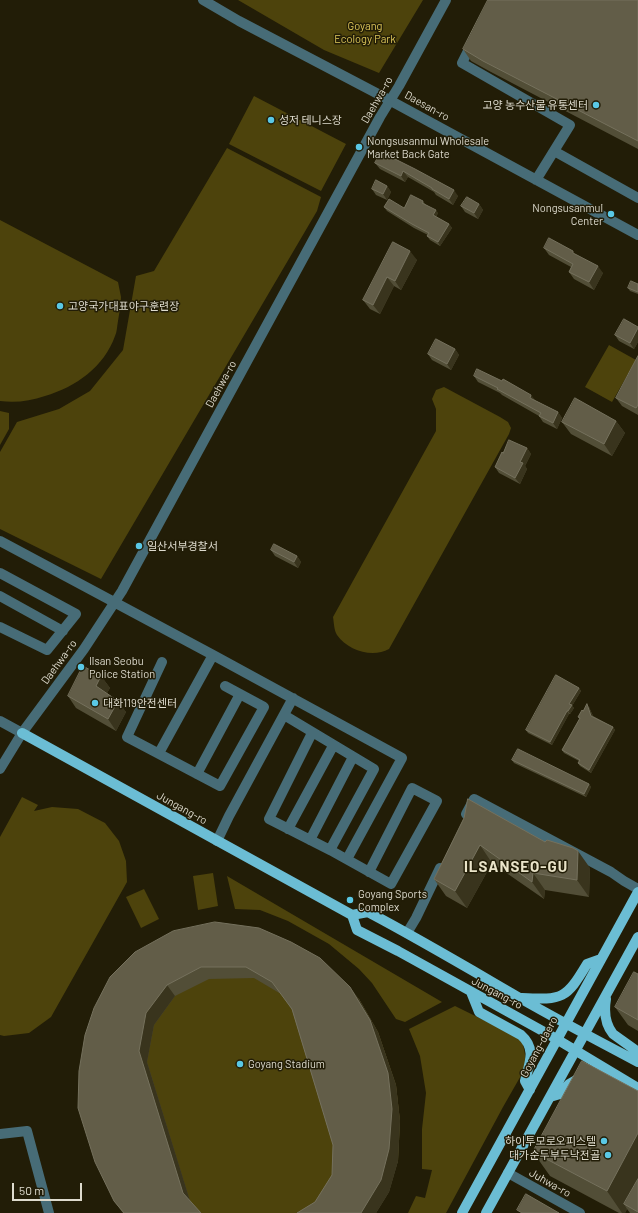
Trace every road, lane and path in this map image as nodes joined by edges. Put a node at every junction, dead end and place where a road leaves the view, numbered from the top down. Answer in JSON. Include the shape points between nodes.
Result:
{"nodes":[{"id":1,"x":203,"y":0,"type":"edge"},
{"id":2,"x":446,"y":0,"type":"edge"},
{"id":3,"x":476,"y":35,"type":"edge"},
{"id":4,"x":391,"y":100,"type":"junction"},
{"id":5,"x":554,"y":151,"type":"junction"},
{"id":6,"x":536,"y":180,"type":"junction"},
{"id":7,"x":638,"y":198,"type":"edge"},
{"id":8,"x":638,"y":235,"type":"edge"},
{"id":9,"x":0,"y":541,"type":"edge"},
{"id":10,"x":0,"y":573,"type":"edge"},
{"id":11,"x":0,"y":596,"type":"edge"},
{"id":12,"x":115,"y":602,"type":"junction"},
{"id":13,"x":0,"y":627,"type":"edge"},
{"id":14,"x":63,"y":631,"type":"junction"},
{"id":15,"x":213,"y":655,"type":"junction"},
{"id":16,"x":162,"y":662,"type":"dead end"},
{"id":17,"x":225,"y":686,"type":"dead end"},
{"id":18,"x":240,"y":694,"type":"junction"},
{"id":19,"x":293,"y":698,"type":"junction"},
{"id":20,"x":284,"y":715,"type":"junction"},
{"id":21,"x":0,"y":722,"type":"edge"},
{"id":22,"x":22,"y":733,"type":"junction"},
{"id":23,"x":312,"y":734,"type":"junction"},
{"id":24,"x":333,"y":746,"type":"junction"},
{"id":25,"x":159,"y":753,"type":"junction"},
{"id":26,"x":353,"y":757,"type":"junction"},
{"id":27,"x":0,"y":769,"type":"edge"},
{"id":28,"x":198,"y":774,"type":"junction"},
{"id":29,"x":464,"y":820,"type":"edge"},
{"id":30,"x":288,"y":829,"type":"junction"},
{"id":31,"x":310,"y":840,"type":"junction"},
{"id":32,"x":217,"y":841,"type":"junction"},
{"id":33,"x":330,"y":850,"type":"junction"},
{"id":34,"x":347,"y":859,"type":"junction"},
{"id":35,"x":443,"y":862,"type":"edge"},
{"id":36,"x":369,"y":872,"type":"junction"},
{"id":37,"x":638,"y":889,"type":"edge"},
{"id":38,"x":638,"y":892,"type":"edge"},
{"id":39,"x":352,"y":915,"type":"junction"},
{"id":40,"x":408,"y":933,"type":"junction"},
{"id":41,"x":638,"y":937,"type":"edge"},
{"id":42,"x":601,"y":959,"type":"junction"},
{"id":43,"x":471,"y":992,"type":"junction"},
{"id":44,"x":606,"y":994,"type":"junction"},
{"id":45,"x":519,"y":998,"type":"junction"},
{"id":46,"x":566,"y":1023,"type":"junction"},
{"id":47,"x":585,"y":1034,"type":"junction"},
{"id":48,"x":557,"y":1039,"type":"junction"},
{"id":49,"x":576,"y":1051,"type":"junction"},
{"id":50,"x":638,"y":1052,"type":"edge"},
{"id":51,"x":638,"y":1062,"type":"edge"},
{"id":52,"x":596,"y":1064,"type":"junction"},
{"id":53,"x":619,"y":1077,"type":"junction"},
{"id":54,"x":638,"y":1085,"type":"edge"},
{"id":55,"x":638,"y":1088,"type":"edge"},
{"id":56,"x":530,"y":1090,"type":"junction"},
{"id":57,"x":550,"y":1097,"type":"junction"},
{"id":58,"x":0,"y":1134,"type":"edge"},
{"id":59,"x":508,"y":1173,"type":"junction"},
{"id":60,"x":50,"y":1213,"type":"edge"},
{"id":61,"x":462,"y":1213,"type":"edge"},
{"id":62,"x":486,"y":1213,"type":"edge"},
{"id":63,"x":580,"y":1213,"type":"edge"}],
"edges":[{"from":1,"to":4,"type":"street","name":"Daesan-ro"},
{"from":2,"to":4,"type":"street","name":"Daehwa-ro"},
{"from":3,"to":5,"type":"street","via":[[462,63],[570,125]]},
{"from":4,"to":6,"type":"street","name":"Daesan-ro"},
{"from":4,"to":12,"type":"street","name":"Daehwa-ro"},
{"from":5,"to":6,"type":"street"},
{"from":5,"to":7,"type":"street"},
{"from":6,"to":8,"type":"street","name":"Daesan-ro"},
{"from":9,"to":12,"type":"street"},
{"from":10,"to":14,"type":"street","via":[[76,614]]},
{"from":11,"to":14,"type":"street"},
{"from":12,"to":15,"type":"street"},
{"from":12,"to":22,"type":"street","name":"Daehwa-ro"},
{"from":13,"to":14,"type":"street","via":[[47,650]]},
{"from":15,"to":19,"type":"street"},
{"from":15,"to":25,"type":"street"},
{"from":16,"to":25,"type":"street","via":[[127,737]]},
{"from":17,"to":18,"type":"street"},
{"from":18,"to":28,"type":"street"},
{"from":18,"to":28,"type":"street","via":[[264,707],[220,786]]},
{"from":19,"to":20,"type":"street"},
{"from":19,"to":34,"type":"street","via":[[402,758]]},
{"from":20,"to":23,"type":"street"},
{"from":20,"to":32,"type":"street"},
{"from":21,"to":22,"type":"street","name":"Jungang-ro"},
{"from":22,"to":27,"type":"street","name":"Daehwa-ro"},
{"from":22,"to":32,"type":"main road","name":"Jungang-ro"},
{"from":23,"to":24,"type":"street"},
{"from":23,"to":30,"type":"street","via":[[269,819]]},
{"from":24,"to":26,"type":"street"},
{"from":24,"to":30,"type":"street"},
{"from":25,"to":28,"type":"street"},
{"from":26,"to":31,"type":"street"},
{"from":26,"to":33,"type":"street","via":[[374,769]]},
{"from":29,"to":37,"type":"street","via":[[474,799]]},
{"from":30,"to":31,"type":"street"},
{"from":31,"to":33,"type":"street"},
{"from":32,"to":39,"type":"main road","name":"Jungang-ro"},
{"from":33,"to":34,"type":"street"},
{"from":34,"to":36,"type":"street"},
{"from":35,"to":40,"type":"street"},
{"from":36,"to":36,"type":"street","via":[[391,884],[437,801],[412,788]]},
{"from":38,"to":42,"type":"main road","name":"Goyang-daero"},
{"from":39,"to":40,"type":"main road","name":"Jungang-ro","via":[[368,912]]},
{"from":39,"to":43,"type":"main road","name":"Jungang-ro","via":[[357,930]]},
{"from":40,"to":45,"type":"main road","name":"Jungang-ro"},
{"from":41,"to":44,"type":"main road"},
{"from":42,"to":45,"type":"main road","via":[[587,964],[566,994],[554,998]]},
{"from":42,"to":46,"type":"main road","name":"Goyang-daero"},
{"from":43,"to":48,"type":"main road","name":"Jungang-ro"},
{"from":43,"to":56,"type":"main road","via":[[480,1012],[521,1035],[530,1046],[531,1059],[525,1081]]},
{"from":44,"to":47,"type":"main road"},
{"from":44,"to":50,"type":"main road","via":[[605,1017],[610,1031]]},
{"from":45,"to":46,"type":"main road","name":"Jungang-ro"},
{"from":46,"to":47,"type":"main road","name":"Jungang-ro"},
{"from":46,"to":48,"type":"main road","name":"Goyang-daero"},
{"from":47,"to":49,"type":"main road"},
{"from":47,"to":51,"type":"main road","name":"Jungang-ro"},
{"from":48,"to":49,"type":"main road","name":"Jungang-ro"},
{"from":48,"to":56,"type":"main road","name":"Goyang-daero"},
{"from":49,"to":52,"type":"main road","name":"Jungang-ro"},
{"from":49,"to":57,"type":"main road"},
{"from":52,"to":53,"type":"main road","name":"Jungang-ro"},
{"from":52,"to":54,"type":"street"},
{"from":53,"to":55,"type":"main road","name":"Jungang-ro"},
{"from":53,"to":57,"type":"main road","via":[[596,1076],[576,1080],[560,1094]]},
{"from":56,"to":61,"type":"main road","name":"Goyang-daero"},
{"from":57,"to":59,"type":"main road"},
{"from":58,"to":60,"type":"street","via":[[27,1132]]},
{"from":59,"to":62,"type":"main road"},
{"from":59,"to":63,"type":"street","name":"Juhwa-ro"}]}
